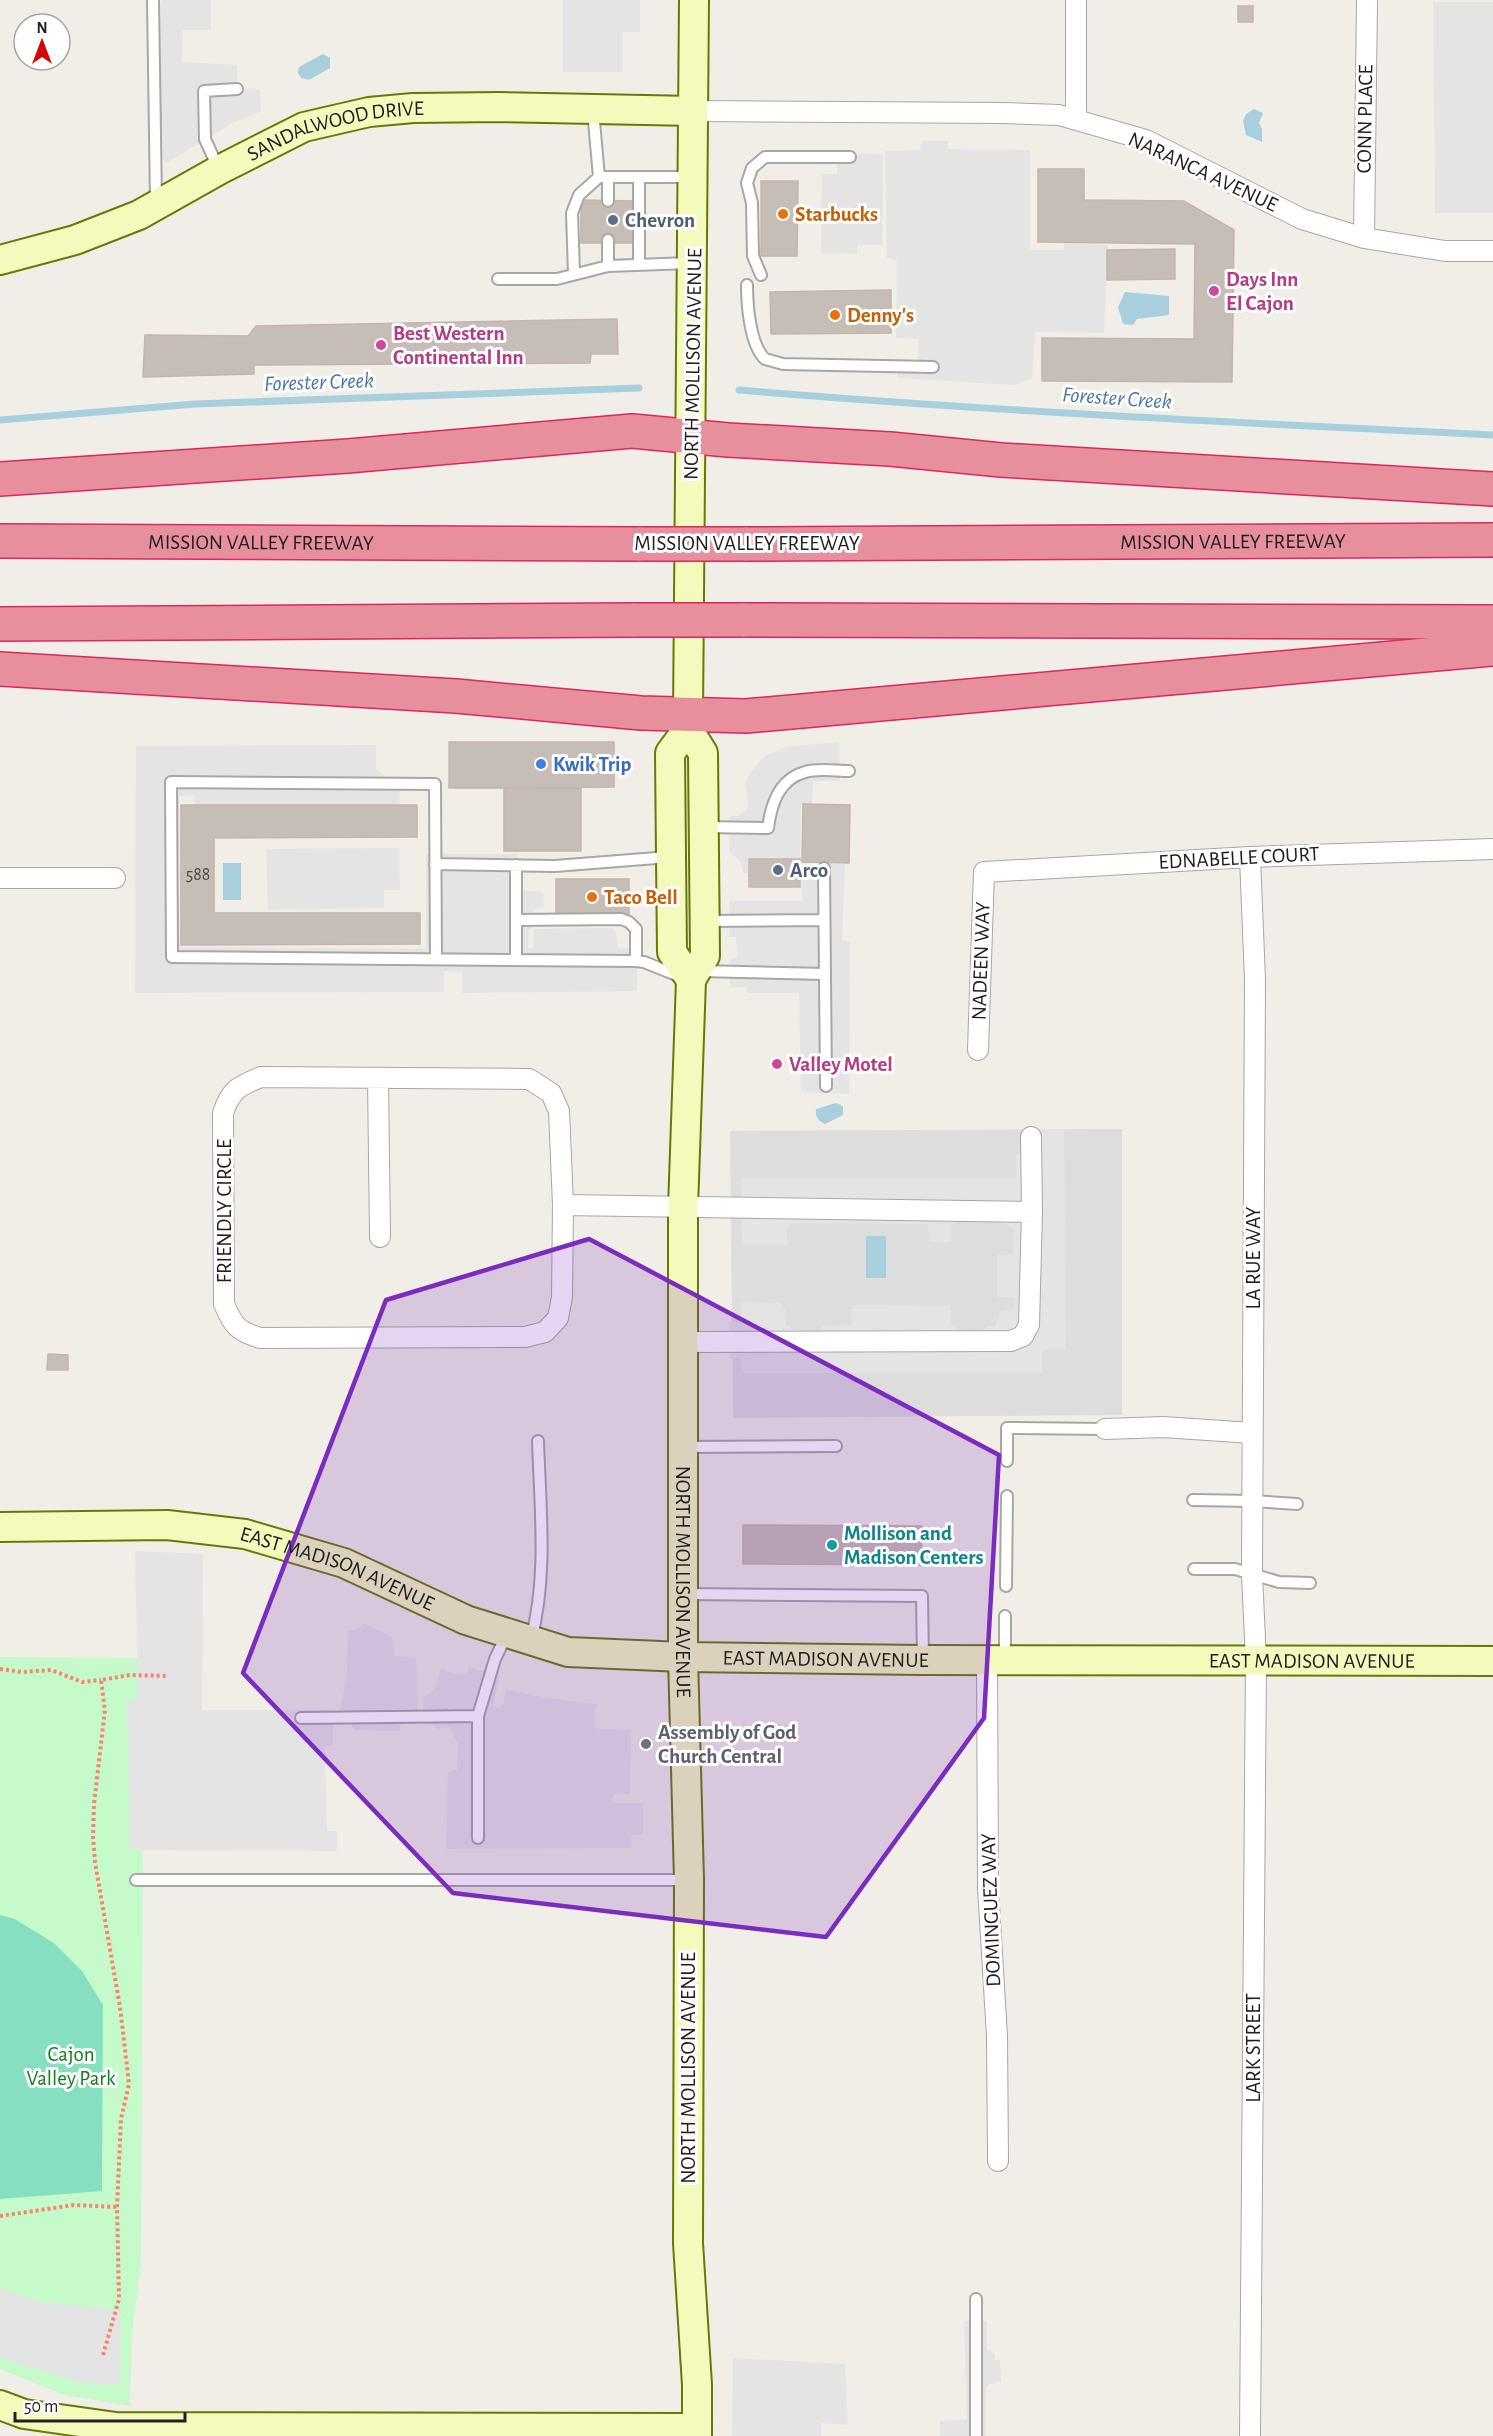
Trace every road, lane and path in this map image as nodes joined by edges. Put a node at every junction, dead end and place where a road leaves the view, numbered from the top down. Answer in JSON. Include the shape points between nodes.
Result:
{"nodes":[{"id":1,"x":153,"y":0,"type":"edge"},
{"id":2,"x":694,"y":0,"type":"edge"},
{"id":3,"x":1076,"y":0,"type":"edge"},
{"id":4,"x":1366,"y":0,"type":"edge"},
{"id":5,"x":237,"y":89,"type":"dead end"},
{"id":6,"x":593,"y":108,"type":"junction"},
{"id":7,"x":694,"y":111,"type":"junction"},
{"id":8,"x":1076,"y":120,"type":"junction"},
{"id":9,"x":850,"y":157,"type":"dead end"},
{"id":10,"x":219,"y":170,"type":"junction"},
{"id":11,"x":603,"y":177,"type":"junction"},
{"id":12,"x":639,"y":177,"type":"junction"},
{"id":13,"x":694,"y":177,"type":"junction"},
{"id":14,"x":608,"y":201,"type":"dead end"},
{"id":15,"x":156,"y":206,"type":"junction"},
{"id":16,"x":1364,"y":238,"type":"junction"},
{"id":17,"x":608,"y":240,"type":"dead end"},
{"id":18,"x":1493,"y":250,"type":"edge"},
{"id":19,"x":0,"y":260,"type":"edge"},
{"id":20,"x":693,"y":263,"type":"junction"},
{"id":21,"x":639,"y":264,"type":"junction"},
{"id":22,"x":608,"y":266,"type":"junction"},
{"id":23,"x":574,"y":274,"type":"junction"},
{"id":24,"x":761,"y":275,"type":"dead end"},
{"id":25,"x":498,"y":279,"type":"dead end"},
{"id":26,"x":747,"y":285,"type":"dead end"},
{"id":27,"x":933,"y":367,"type":"dead end"},
{"id":28,"x":692,"y":437,"type":"junction"},
{"id":29,"x":0,"y":479,"type":"edge"},
{"id":30,"x":1493,"y":489,"type":"edge"},
{"id":31,"x":1493,"y":540,"type":"edge"},
{"id":32,"x":0,"y":541,"type":"edge"},
{"id":33,"x":1493,"y":622,"type":"edge"},
{"id":34,"x":0,"y":624,"type":"edge"},
{"id":35,"x":1493,"y":649,"type":"edge"},
{"id":36,"x":0,"y":669,"type":"edge"},
{"id":37,"x":688,"y":722,"type":"junction"},
{"id":38,"x":849,"y":771,"type":"dead end"},
{"id":39,"x":704,"y":827,"type":"junction"},
{"id":40,"x":1493,"y":849,"type":"edge"},
{"id":41,"x":1250,"y":857,"type":"junction"},
{"id":42,"x":671,"y":863,"type":"junction"},
{"id":43,"x":435,"y":864,"type":"junction"},
{"id":44,"x":516,"y":865,"type":"junction"},
{"id":45,"x":824,"y":868,"type":"dead end"},
{"id":46,"x":984,"y":872,"type":"joint"},
{"id":47,"x":0,"y":878,"type":"edge"},
{"id":48,"x":115,"y":878,"type":"dead end"},
{"id":49,"x":516,"y":920,"type":"junction"},
{"id":50,"x":824,"y":920,"type":"junction"},
{"id":51,"x":704,"y":921,"type":"junction"},
{"id":52,"x":436,"y":959,"type":"junction"},
{"id":53,"x":516,"y":960,"type":"junction"},
{"id":54,"x":636,"y":961,"type":"junction"},
{"id":55,"x":825,"y":974,"type":"junction"},
{"id":56,"x":693,"y":975,"type":"junction"},
{"id":57,"x":978,"y":1050,"type":"dead end"},
{"id":58,"x":378,"y":1078,"type":"junction"},
{"id":59,"x":826,"y":1086,"type":"dead end"},
{"id":60,"x":1031,"y":1137,"type":"dead end"},
{"id":61,"x":563,"y":1206,"type":"junction"},
{"id":62,"x":683,"y":1208,"type":"junction"},
{"id":63,"x":1032,"y":1212,"type":"junction"},
{"id":64,"x":380,"y":1237,"type":"dead end"},
{"id":65,"x":685,"y":1342,"type":"junction"},
{"id":66,"x":1105,"y":1429,"type":"joint"},
{"id":67,"x":1252,"y":1433,"type":"junction"},
{"id":68,"x":538,"y":1441,"type":"dead end"},
{"id":69,"x":836,"y":1446,"type":"dead end"},
{"id":70,"x":683,"y":1447,"type":"junction"},
{"id":71,"x":1007,"y":1461,"type":"dead end"},
{"id":72,"x":1006,"y":1496,"type":"dead end"},
{"id":73,"x":1193,"y":1500,"type":"dead end"},
{"id":74,"x":1253,"y":1501,"type":"junction"},
{"id":75,"x":1297,"y":1504,"type":"dead end"},
{"id":76,"x":0,"y":1527,"type":"edge"},
{"id":77,"x":1194,"y":1569,"type":"dead end"},
{"id":78,"x":1252,"y":1575,"type":"junction"},
{"id":79,"x":1310,"y":1582,"type":"dead end"},
{"id":80,"x":1006,"y":1586,"type":"dead end"},
{"id":81,"x":685,"y":1594,"type":"junction"},
{"id":82,"x":1005,"y":1616,"type":"dead end"},
{"id":83,"x":519,"y":1637,"type":"junction"},
{"id":84,"x":683,"y":1657,"type":"junction"},
{"id":85,"x":996,"y":1659,"type":"junction"},
{"id":86,"x":923,"y":1660,"type":"junction"},
{"id":87,"x":1256,"y":1660,"type":"junction"},
{"id":88,"x":1493,"y":1661,"type":"edge"},
{"id":89,"x":0,"y":1668,"type":"edge"},
{"id":90,"x":168,"y":1676,"type":"dead end"},
{"id":91,"x":100,"y":1680,"type":"junction"},
{"id":92,"x":478,"y":1716,"type":"junction"},
{"id":93,"x":302,"y":1718,"type":"dead end"},
{"id":94,"x":478,"y":1838,"type":"dead end"},
{"id":95,"x":136,"y":1880,"type":"dead end"},
{"id":96,"x":689,"y":1880,"type":"junction"},
{"id":97,"x":998,"y":2161,"type":"dead end"},
{"id":98,"x":117,"y":2206,"type":"junction"},
{"id":99,"x":0,"y":2216,"type":"edge"},
{"id":100,"x":976,"y":2299,"type":"dead end"},
{"id":101,"x":104,"y":2355,"type":"dead end"},
{"id":102,"x":0,"y":2405,"type":"edge"},
{"id":103,"x":92,"y":2430,"type":"edge"},
{"id":104,"x":697,"y":2432,"type":"edge"},
{"id":105,"x":976,"y":2436,"type":"edge"},
{"id":106,"x":1250,"y":2436,"type":"edge"}],
"edges":[{"from":1,"to":15,"type":"lane"},
{"from":2,"to":7,"type":"street","name":"NORTH MOLLISON AVENUE"},
{"from":3,"to":8,"type":"street"},
{"from":4,"to":16,"type":"street","name":"CONN PLACE"},
{"from":5,"to":10,"type":"lane","via":[[204,91],[205,139]]},
{"from":6,"to":7,"type":"street","name":"SANDALWOOD DRIVE"},
{"from":6,"to":10,"type":"street","name":"SANDALWOOD DRIVE","via":[[413,108],[369,112],[304,127]]},
{"from":6,"to":11,"type":"lane"},
{"from":7,"to":8,"type":"street","name":"NARANCA AVENUE","via":[[1003,113]]},
{"from":7,"to":13,"type":"street","name":"NORTH MOLLISON AVENUE"},
{"from":8,"to":16,"type":"street","name":"NARANCA AVENUE","via":[[1146,140],[1302,219]]},
{"from":9,"to":24,"type":"lane","via":[[765,157],[752,168],[747,183],[752,202],[753,256]]},
{"from":10,"to":15,"type":"street","name":"SANDALWOOD DRIVE"},
{"from":11,"to":12,"type":"lane"},
{"from":11,"to":14,"type":"lane"},
{"from":11,"to":23,"type":"lane","via":[[579,195],[573,213]]},
{"from":12,"to":13,"type":"lane"},
{"from":12,"to":21,"type":"lane"},
{"from":13,"to":20,"type":"street","name":"NORTH MOLLISON AVENUE"},
{"from":15,"to":19,"type":"street","name":"SANDALWOOD DRIVE","via":[[75,240]]},
{"from":16,"to":18,"type":"street","name":"NARANCA AVENUE","via":[[1445,251]]},
{"from":17,"to":22,"type":"lane"},
{"from":20,"to":21,"type":"lane"},
{"from":20,"to":28,"type":"street","name":"NORTH MOLLISON AVENUE"},
{"from":21,"to":22,"type":"lane"},
{"from":22,"to":23,"type":"lane"},
{"from":23,"to":25,"type":"lane","via":[[557,279]]},
{"from":26,"to":27,"type":"lane","via":[[747,306],[756,345],[765,359],[783,364]]},
{"from":28,"to":29,"type":"highway","via":[[632,431],[348,456]]},
{"from":28,"to":30,"type":"highway"},
{"from":28,"to":37,"type":"street","name":"NORTH MOLLISON AVENUE"},
{"from":31,"to":32,"type":"highway","name":"MISSION VALLEY FREEWAY","bridge":true,"via":[[745,544]]},
{"from":33,"to":34,"type":"highway","bridge":true,"via":[[636,620]]},
{"from":35,"to":37,"type":"highway"},
{"from":36,"to":37,"type":"highway","via":[[456,696],[641,713]]},
{"from":37,"to":39,"type":"street","name":"NORTH MOLLISON AVENUE","via":[[703,753]]},
{"from":37,"to":42,"type":"street","via":[[670,753]]},
{"from":38,"to":39,"type":"lane","via":[[806,771],[790,780],[774,796],[768,828]]},
{"from":39,"to":51,"type":"street","name":"NORTH MOLLISON AVENUE"},
{"from":40,"to":41,"type":"street","name":"EDNABELLE COURT"},
{"from":41,"to":46,"type":"street","name":"EDNABELLE COURT"},
{"from":41,"to":67,"type":"street","name":"LA RUE WAY","via":[[1255,980]]},
{"from":42,"to":44,"type":"lane"},
{"from":42,"to":51,"type":"street","via":[[685,879],[693,919]]},
{"from":42,"to":56,"type":"street","via":[[672,952]]},
{"from":43,"to":44,"type":"lane"},
{"from":43,"to":52,"type":"lane"},
{"from":43,"to":52,"type":"lane","via":[[435,784],[171,782],[172,957]]},
{"from":44,"to":49,"type":"lane"},
{"from":45,"to":50,"type":"lane"},
{"from":46,"to":57,"type":"street","name":"NADEEN WAY"},
{"from":47,"to":48,"type":"street"},
{"from":49,"to":53,"type":"lane"},
{"from":49,"to":54,"type":"lane","via":[[630,922],[636,929]]},
{"from":50,"to":51,"type":"lane"},
{"from":50,"to":55,"type":"lane"},
{"from":51,"to":56,"type":"street","name":"NORTH MOLLISON AVENUE","via":[[705,956]]},
{"from":52,"to":53,"type":"lane"},
{"from":53,"to":54,"type":"lane"},
{"from":54,"to":56,"type":"lane"},
{"from":55,"to":56,"type":"lane"},
{"from":55,"to":59,"type":"lane"},
{"from":56,"to":62,"type":"street","name":"NORTH MOLLISON AVENUE"},
{"from":58,"to":61,"type":"street","name":"FRIENDLY CIRCLE","via":[[529,1079],[551,1093],[560,1111]]},
{"from":58,"to":61,"type":"street","name":"FRIENDLY CIRCLE","via":[[261,1077],[239,1086],[228,1098],[224,1113],[224,1304],[232,1322],[243,1333],[271,1338],[525,1337],[545,1332],[558,1318],[562,1297]]},
{"from":58,"to":64,"type":"street"},
{"from":60,"to":63,"type":"street"},
{"from":61,"to":62,"type":"street"},
{"from":62,"to":63,"type":"street"},
{"from":62,"to":65,"type":"street","name":"NORTH MOLLISON AVENUE"},
{"from":63,"to":65,"type":"street","via":[[1029,1325],[1023,1336],[1011,1341]]},
{"from":65,"to":70,"type":"street","name":"NORTH MOLLISON AVENUE"},
{"from":66,"to":67,"type":"street","via":[[1162,1427]]},
{"from":66,"to":71,"type":"lane","via":[[1007,1428]]},
{"from":67,"to":74,"type":"street","name":"LA RUE WAY"},
{"from":68,"to":83,"type":"lane","via":[[541,1583],[538,1612]]},
{"from":69,"to":70,"type":"lane"},
{"from":70,"to":81,"type":"street","name":"NORTH MOLLISON AVENUE"},
{"from":72,"to":80,"type":"lane"},
{"from":73,"to":74,"type":"lane"},
{"from":74,"to":75,"type":"lane"},
{"from":74,"to":78,"type":"street","name":"LA RUE WAY"},
{"from":76,"to":83,"type":"street","name":"EAST MADISON AVENUE","via":[[167,1525],[245,1534],[345,1563],[466,1620]]},
{"from":77,"to":78,"type":"lane","via":[[1235,1569]]},
{"from":78,"to":79,"type":"lane","via":[[1279,1582]]},
{"from":78,"to":87,"type":"street","name":"LA RUE WAY"},
{"from":81,"to":84,"type":"street","name":"NORTH MOLLISON AVENUE"},
{"from":81,"to":86,"type":"lane","via":[[922,1596]]},
{"from":82,"to":85,"type":"lane"},
{"from":83,"to":84,"type":"street","name":"EAST MADISON AVENUE","via":[[568,1652]]},
{"from":83,"to":92,"type":"lane","via":[[495,1659]]},
{"from":84,"to":86,"type":"street","name":"EAST MADISON AVENUE"},
{"from":84,"to":96,"type":"street","name":"NORTH MOLLISON AVENUE"},
{"from":85,"to":86,"type":"street","name":"EAST MADISON AVENUE"},
{"from":85,"to":87,"type":"street","name":"EAST MADISON AVENUE"},
{"from":85,"to":97,"type":"street","name":"DOMINGUEZ WAY","via":[[988,1888],[997,2036]]},
{"from":87,"to":88,"type":"street","name":"EAST MADISON AVENUE"},
{"from":87,"to":106,"type":"street","name":"LARK STREET"},
{"from":89,"to":91,"type":"path","via":[[22,1672],[51,1670],[82,1682]]},
{"from":90,"to":91,"type":"path","via":[[130,1675]]},
{"from":91,"to":98,"type":"path","via":[[105,1710],[93,1837],[129,2084],[121,2119]]},
{"from":92,"to":93,"type":"lane"},
{"from":92,"to":94,"type":"lane"},
{"from":95,"to":96,"type":"lane"},
{"from":96,"to":104,"type":"street","name":"NORTH MOLLISON AVENUE","via":[[688,2244]]},
{"from":98,"to":99,"type":"path","via":[[74,2205]]},
{"from":98,"to":101,"type":"path","via":[[119,2299]]},
{"from":100,"to":105,"type":"lane"},
{"from":102,"to":103,"type":"street"},
{"from":103,"to":104,"type":"street","via":[[116,2427]]}]}
